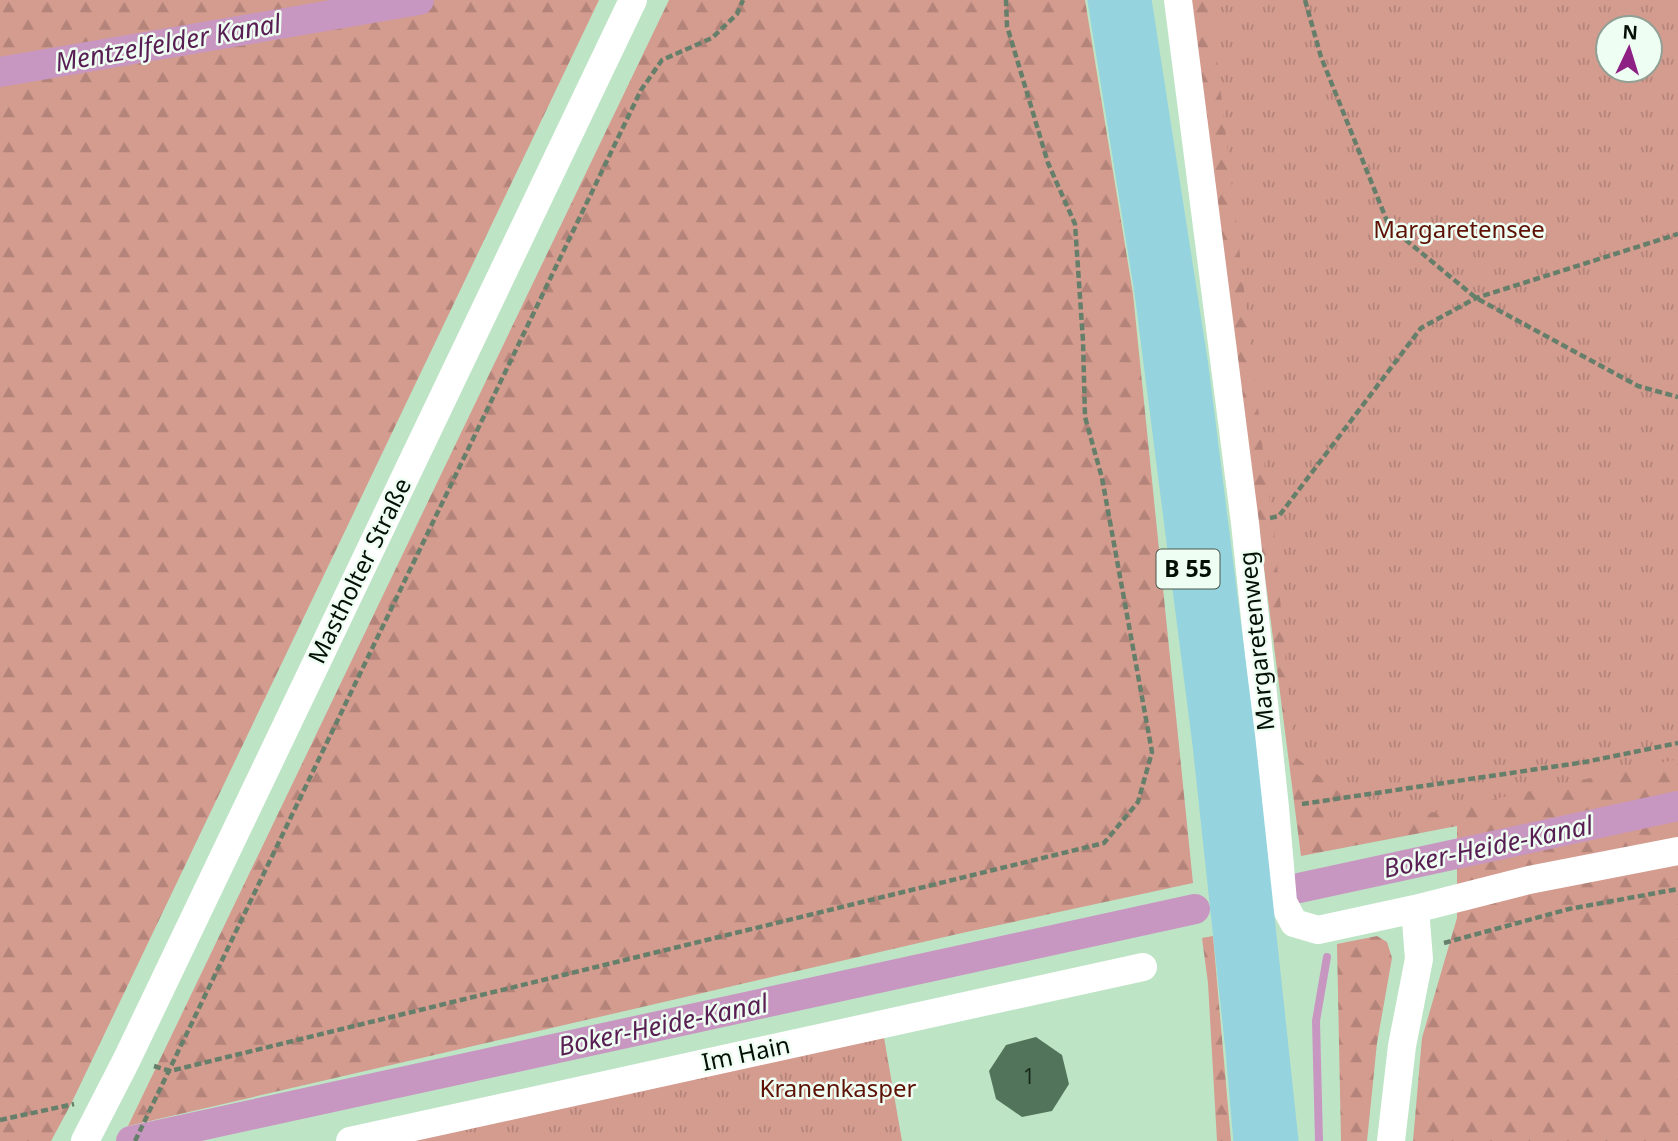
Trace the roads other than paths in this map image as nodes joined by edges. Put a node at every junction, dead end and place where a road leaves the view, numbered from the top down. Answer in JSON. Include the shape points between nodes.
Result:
{"nodes":[{"id":1,"x":1105,"y":0,"type":"edge"},
{"id":2,"x":1134,"y":0,"type":"edge"},
{"id":3,"x":1178,"y":0,"type":"edge"},
{"id":4,"x":631,"y":4,"type":"edge"},
{"id":5,"x":1678,"y":851,"type":"edge"},
{"id":6,"x":1415,"y":909,"type":"junction"},
{"id":7,"x":1143,"y":967,"type":"dead end"},
{"id":8,"x":87,"y":1122,"type":"edge"},
{"id":9,"x":350,"y":1141,"type":"edge"},
{"id":10,"x":1251,"y":1141,"type":"edge"},
{"id":11,"x":1281,"y":1141,"type":"edge"},
{"id":12,"x":1391,"y":1141,"type":"edge"}],
"edges":[{"from":1,"to":10,"type":"main road","number":"B 55","via":[[1152,292],[1210,744]]},
{"from":2,"to":11,"type":"main road","number":"B 55","via":[[1191,367],[1238,740]]},
{"from":3,"to":6,"type":"street","name":"Margaretenweg","via":[[1245,523],[1283,902],[1294,923],[1318,930]]},
{"from":4,"to":8,"type":"street","name":"Mastholter Straße","via":[[145,1021]]},
{"from":5,"to":6,"type":"street","name":"Margaretenweg","via":[[1529,880]]},
{"from":6,"to":12,"type":"street","via":[[1419,959],[1402,1046]]},
{"from":7,"to":9,"type":"street","name":"Im Hain"}]}
